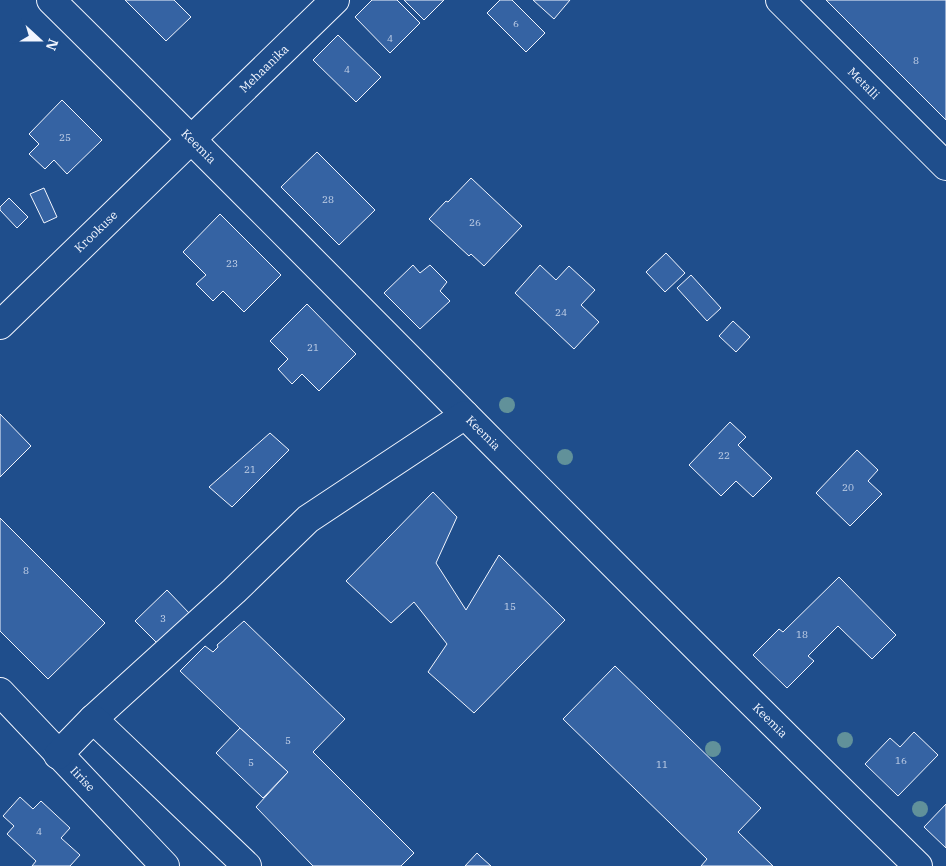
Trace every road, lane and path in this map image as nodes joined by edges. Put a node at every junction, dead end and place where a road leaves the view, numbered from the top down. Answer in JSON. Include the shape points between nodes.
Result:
{"nodes":[{"id":1,"x":51,"y":0,"type":"edge"},
{"id":2,"x":335,"y":0,"type":"edge"},
{"id":3,"x":780,"y":0,"type":"edge"},
{"id":4,"x":192,"y":139,"type":"junction"},
{"id":5,"x":946,"y":166,"type":"edge"},
{"id":6,"x":0,"y":325,"type":"edge"},
{"id":7,"x":465,"y":415,"type":"junction"},
{"id":8,"x":0,"y":692,"type":"edge"},
{"id":9,"x":93,"y":719,"type":"junction"},
{"id":10,"x":58,"y":754,"type":"junction"},
{"id":11,"x":165,"y":866,"type":"edge"},
{"id":12,"x":247,"y":866,"type":"edge"},
{"id":13,"x":918,"y":866,"type":"edge"}],
"edges":[{"from":1,"to":4,"type":"street","name":"Keemia"},
{"from":2,"to":4,"type":"street","name":"Mehaanika"},
{"from":3,"to":5,"type":"street","name":"Metalli"},
{"from":4,"to":6,"type":"street","name":"Krookuse"},
{"from":4,"to":7,"type":"street","name":"Keemia"},
{"from":7,"to":9,"type":"street","via":[[308,519],[234,592]]},
{"from":7,"to":13,"type":"street","name":"Keemia"},
{"from":8,"to":10,"type":"street","name":"Iirise"},
{"from":9,"to":10,"type":"street"},
{"from":9,"to":12,"type":"street"},
{"from":10,"to":11,"type":"street","name":"Iirise"}]}
